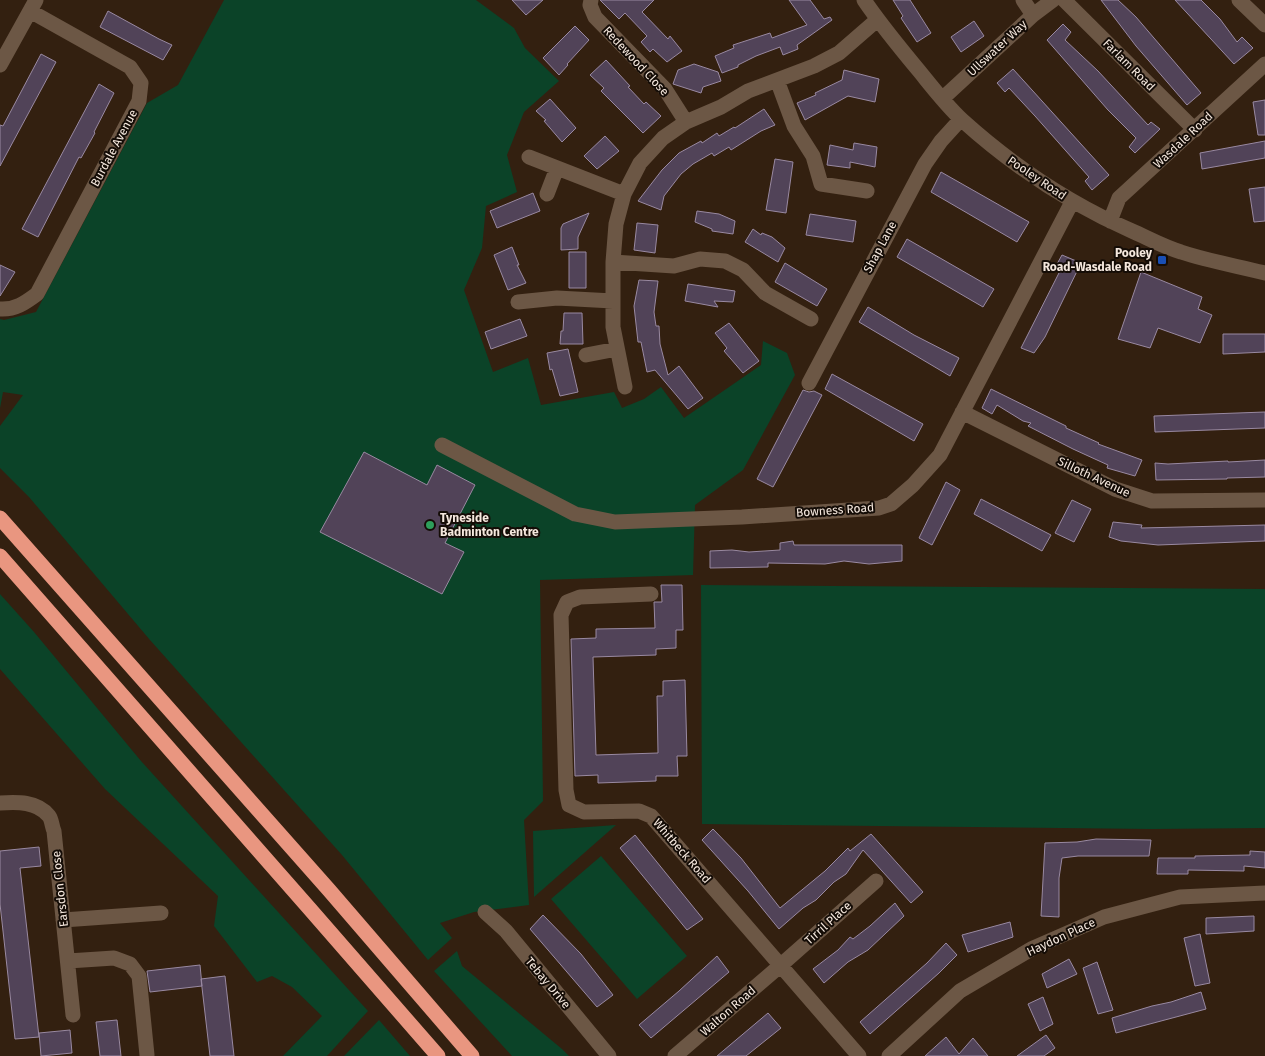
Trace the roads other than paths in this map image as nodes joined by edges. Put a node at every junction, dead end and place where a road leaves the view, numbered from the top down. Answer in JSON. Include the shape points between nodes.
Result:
{"nodes":[{"id":1,"x":591,"y":0,"type":"edge"},
{"id":2,"x":864,"y":0,"type":"edge"},
{"id":3,"x":1024,"y":0,"type":"edge"},
{"id":4,"x":1053,"y":0,"type":"edge"},
{"id":5,"x":1064,"y":0,"type":"edge"},
{"id":6,"x":1239,"y":0,"type":"edge"},
{"id":7,"x":33,"y":5,"type":"edge"},
{"id":8,"x":1033,"y":15,"type":"junction"},
{"id":9,"x":877,"y":20,"type":"junction"},
{"id":10,"x":1265,"y":25,"type":"edge"},
{"id":11,"x":1265,"y":64,"type":"edge"},
{"id":12,"x":0,"y":65,"type":"edge"},
{"id":13,"x":777,"y":80,"type":"junction"},
{"id":14,"x":942,"y":99,"type":"junction"},
{"id":15,"x":962,"y":119,"type":"junction"},
{"id":16,"x":686,"y":122,"type":"junction"},
{"id":17,"x":1195,"y":130,"type":"junction"},
{"id":18,"x":528,"y":157,"type":"dead end"},
{"id":19,"x":557,"y":168,"type":"junction"},
{"id":20,"x":867,"y":191,"type":"dead end"},
{"id":21,"x":547,"y":194,"type":"dead end"},
{"id":22,"x":624,"y":194,"type":"junction"},
{"id":23,"x":1072,"y":202,"type":"junction"},
{"id":24,"x":1110,"y":221,"type":"junction"},
{"id":25,"x":613,"y":262,"type":"junction"},
{"id":26,"x":1265,"y":273,"type":"edge"},
{"id":27,"x":613,"y":301,"type":"junction"},
{"id":28,"x":518,"y":302,"type":"dead end"},
{"id":29,"x":0,"y":308,"type":"edge"},
{"id":30,"x":811,"y":319,"type":"dead end"},
{"id":31,"x":617,"y":349,"type":"junction"},
{"id":32,"x":586,"y":355,"type":"dead end"},
{"id":33,"x":808,"y":383,"type":"dead end"},
{"id":34,"x":625,"y":387,"type":"dead end"},
{"id":35,"x":962,"y":412,"type":"junction"},
{"id":36,"x":442,"y":445,"type":"dead end"},
{"id":37,"x":1265,"y":500,"type":"edge"},
{"id":38,"x":0,"y":518,"type":"edge"},
{"id":39,"x":0,"y":556,"type":"edge"},
{"id":40,"x":651,"y":594,"type":"dead end"},
{"id":41,"x":0,"y":803,"type":"edge"},
{"id":42,"x":876,"y":881,"type":"dead end"},
{"id":43,"x":1265,"y":893,"type":"edge"},
{"id":44,"x":485,"y":912,"type":"dead end"},
{"id":45,"x":162,"y":913,"type":"dead end"},
{"id":46,"x":63,"y":920,"type":"junction"},
{"id":47,"x":68,"y":962,"type":"junction"},
{"id":48,"x":781,"y":966,"type":"junction"},
{"id":49,"x":73,"y":1015,"type":"dead end"},
{"id":50,"x":147,"y":1055,"type":"edge"},
{"id":51,"x":438,"y":1056,"type":"edge"},
{"id":52,"x":472,"y":1056,"type":"edge"},
{"id":53,"x":609,"y":1056,"type":"edge"},
{"id":54,"x":675,"y":1056,"type":"edge"},
{"id":55,"x":859,"y":1056,"type":"edge"},
{"id":56,"x":889,"y":1056,"type":"edge"}],
"edges":[{"from":1,"to":16,"type":"street","name":"Redewood Close","via":[[595,17],[665,89]]},
{"from":2,"to":9,"type":"street","name":"Pooley Road"},
{"from":3,"to":8,"type":"street"},
{"from":4,"to":8,"type":"street","name":"Ullswater Way"},
{"from":5,"to":17,"type":"street","name":"Farlam Road"},
{"from":6,"to":10,"type":"street"},
{"from":7,"to":12,"type":"street"},
{"from":7,"to":29,"type":"street","name":"Burdale Avenue","via":[[130,67],[141,83],[139,101],[37,294],[23,305]]},
{"from":8,"to":14,"type":"street","name":"Ullswater Way"},
{"from":9,"to":13,"type":"street","via":[[839,53]]},
{"from":9,"to":14,"type":"street","name":"Pooley Road"},
{"from":11,"to":17,"type":"street","name":"Wasdale Road"},
{"from":13,"to":16,"type":"street"},
{"from":13,"to":20,"type":"street","via":[[794,126],[814,156],[821,184]]},
{"from":14,"to":15,"type":"street","name":"Pooley Road"},
{"from":15,"to":23,"type":"street","name":"Pooley Road","via":[[1004,155]]},
{"from":15,"to":33,"type":"street","name":"Shap Lane","via":[[924,164]]},
{"from":16,"to":22,"type":"street","via":[[663,138],[640,163]]},
{"from":17,"to":24,"type":"street","name":"Wasdale Road","via":[[1119,198]]},
{"from":18,"to":19,"type":"street"},
{"from":19,"to":21,"type":"street"},
{"from":19,"to":22,"type":"street"},
{"from":22,"to":25,"type":"street","via":[[616,224]]},
{"from":23,"to":24,"type":"street","name":"Pooley Road"},
{"from":23,"to":35,"type":"street","name":"Bowness Road"},
{"from":24,"to":26,"type":"street","name":"Pooley Road","via":[[1180,252]]},
{"from":25,"to":27,"type":"street"},
{"from":25,"to":30,"type":"street","via":[[674,266],[700,259],[725,261],[743,270],[765,293]]},
{"from":27,"to":28,"type":"street","via":[[558,298]]},
{"from":27,"to":31,"type":"street"},
{"from":31,"to":32,"type":"street"},
{"from":31,"to":34,"type":"street"},
{"from":35,"to":36,"type":"street","name":"Bowness Road","via":[[940,455],[891,504],[879,508],[742,518],[615,522],[575,514]]},
{"from":35,"to":37,"type":"street","name":"Silloth Avenue","via":[[1115,489],[1152,501]]},
{"from":38,"to":52,"type":"highway"},
{"from":39,"to":51,"type":"highway"},
{"from":40,"to":48,"type":"street","name":"Whitbeck Road","via":[[580,597],[567,602],[561,614],[569,805],[584,812],[640,811],[652,816]]},
{"from":41,"to":46,"type":"street","name":"Earsdon Close","via":[[19,802],[36,806],[49,816],[54,831]]},
{"from":42,"to":48,"type":"street","name":"Tirril Place"},
{"from":43,"to":56,"type":"street","name":"Haydon Place","via":[[1180,897],[1095,921],[1033,948],[960,991]]},
{"from":44,"to":53,"type":"street","name":"Tebay Drive","via":[[506,932]]},
{"from":45,"to":46,"type":"street"},
{"from":46,"to":47,"type":"street","name":"Earsdon Close"},
{"from":47,"to":49,"type":"street","name":"Earsdon Close"},
{"from":47,"to":50,"type":"street","via":[[114,958],[130,964],[139,976]]},
{"from":48,"to":54,"type":"street","name":"Walton Road"},
{"from":48,"to":55,"type":"street","name":"Whitbeck Road"}]}
